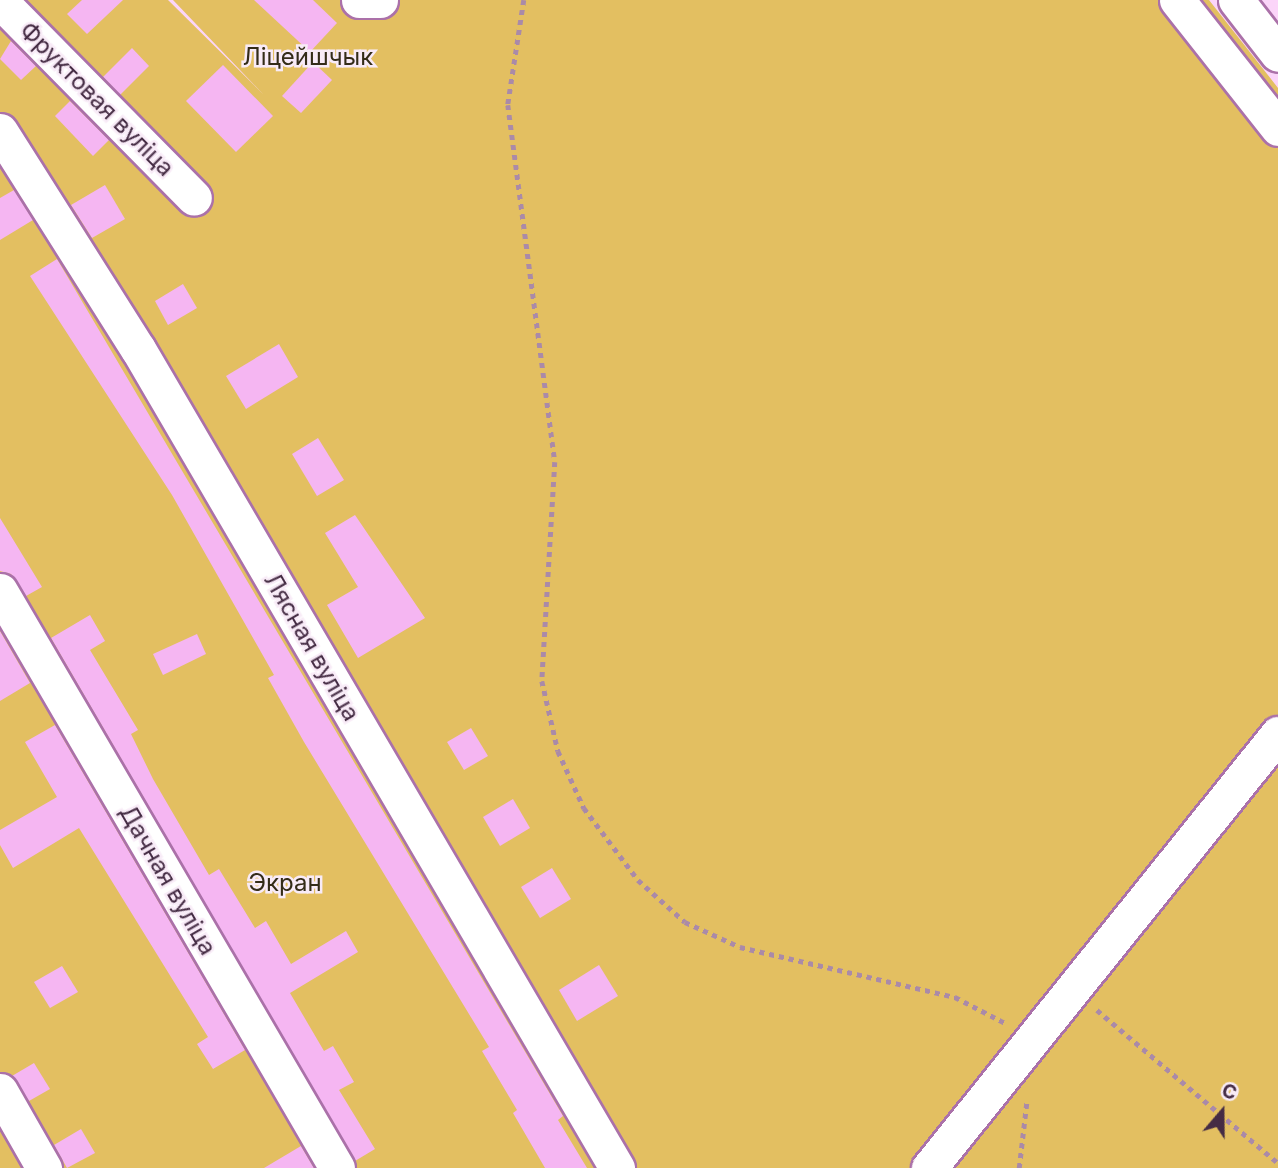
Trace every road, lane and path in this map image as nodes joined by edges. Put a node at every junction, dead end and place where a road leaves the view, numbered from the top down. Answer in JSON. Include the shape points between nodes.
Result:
{"nodes":[{"id":1,"x":359,"y":0,"type":"edge"},
{"id":2,"x":380,"y":0,"type":"edge"},
{"id":3,"x":524,"y":0,"type":"edge"},
{"id":4,"x":1177,"y":0,"type":"edge"},
{"id":5,"x":1236,"y":0,"type":"edge"},
{"id":6,"x":0,"y":1,"type":"edge"},
{"id":7,"x":1278,"y":54,"type":"edge"},
{"id":8,"x":1278,"y":128,"type":"edge"},
{"id":9,"x":0,"y":131,"type":"edge"},
{"id":10,"x":194,"y":198,"type":"dead end"},
{"id":11,"x":0,"y":591,"type":"edge"},
{"id":12,"x":1278,"y":734,"type":"edge"},
{"id":13,"x":1073,"y":989,"type":"junction"},
{"id":14,"x":1034,"y":1038,"type":"junction"},
{"id":15,"x":0,"y":1091,"type":"edge"},
{"id":16,"x":1278,"y":1163,"type":"edge"},
{"id":17,"x":44,"y":1168,"type":"edge"},
{"id":18,"x":337,"y":1168,"type":"edge"},
{"id":19,"x":617,"y":1168,"type":"edge"},
{"id":20,"x":929,"y":1168,"type":"edge"}],
"edges":[{"from":1,"to":2,"type":"street"},
{"from":3,"to":14,"type":"path","via":[[508,105],[555,462],[542,681],[558,751],[584,808],[638,880],[685,922],[740,947],[955,997]]},
{"from":4,"to":8,"type":"street"},
{"from":5,"to":7,"type":"street"},
{"from":6,"to":10,"type":"street","name":"Фруктовая вуліца"},
{"from":9,"to":19,"type":"street","name":"Лясная вуліца","via":[[138,349]]},
{"from":11,"to":18,"type":"street","name":"Дачная вуліца"},
{"from":12,"to":13,"type":"street"},
{"from":13,"to":14,"type":"street"},
{"from":13,"to":16,"type":"path"},
{"from":14,"to":20,"type":"street"},
{"from":15,"to":17,"type":"street"}]}
